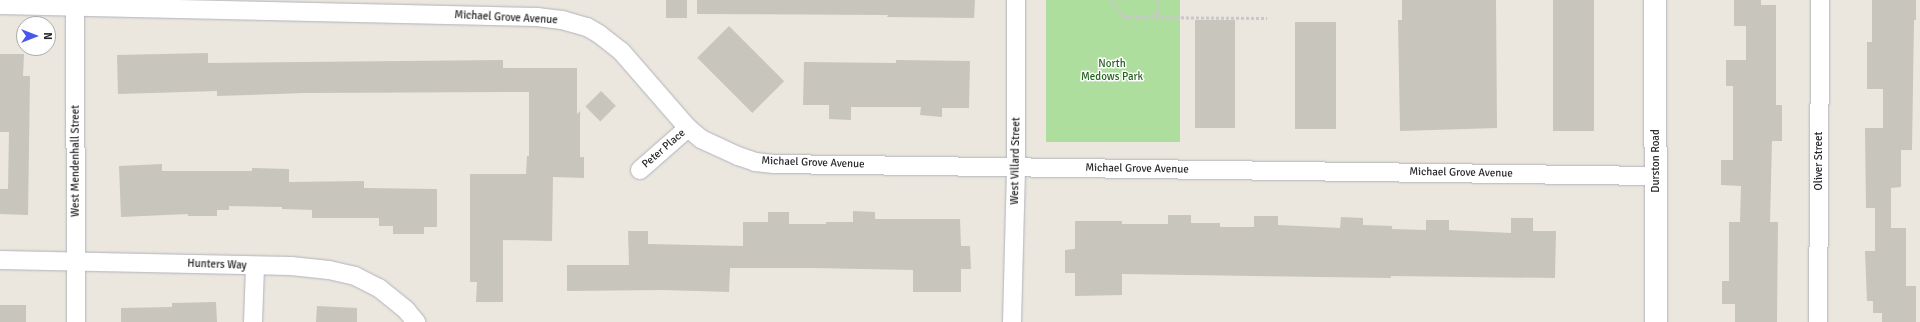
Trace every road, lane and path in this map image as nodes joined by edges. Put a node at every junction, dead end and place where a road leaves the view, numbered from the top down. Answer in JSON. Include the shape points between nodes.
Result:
{"nodes":[{"id":1,"x":1016,"y":0,"type":"edge"},
{"id":2,"x":1111,"y":0,"type":"edge"},
{"id":3,"x":1158,"y":0,"type":"edge"},
{"id":4,"x":1655,"y":0,"type":"edge"},
{"id":5,"x":1820,"y":0,"type":"edge"},
{"id":6,"x":75,"y":3,"type":"edge"},
{"id":7,"x":0,"y":5,"type":"edge"},
{"id":8,"x":1149,"y":17,"type":"junction"},
{"id":9,"x":1267,"y":18,"type":"dead end"},
{"id":10,"x":688,"y":128,"type":"junction"},
{"id":11,"x":1016,"y":167,"type":"junction"},
{"id":12,"x":640,"y":170,"type":"dead end"},
{"id":13,"x":1656,"y":176,"type":"junction"},
{"id":14,"x":0,"y":260,"type":"edge"},
{"id":15,"x":76,"y":261,"type":"junction"},
{"id":16,"x":256,"y":267,"type":"junction"},
{"id":17,"x":76,"y":322,"type":"edge"},
{"id":18,"x":253,"y":322,"type":"edge"},
{"id":19,"x":416,"y":322,"type":"edge"},
{"id":20,"x":1012,"y":322,"type":"edge"},
{"id":21,"x":1656,"y":322,"type":"edge"},
{"id":22,"x":1818,"y":322,"type":"edge"}],
"edges":[{"from":1,"to":11,"type":"street","name":"West Villard Street"},
{"from":2,"to":8,"type":"path","via":[[1118,12],[1126,17]]},
{"from":3,"to":8,"type":"path","via":[[1158,13]]},
{"from":4,"to":13,"type":"main road","name":"Durston Road"},
{"from":5,"to":22,"type":"street","name":"Oliver Street"},
{"from":6,"to":7,"type":"street","name":"Michael Grove Avenue"},
{"from":6,"to":10,"type":"street","name":"Michael Grove Avenue","via":[[213,11],[529,17],[562,20],[587,27],[621,51]]},
{"from":6,"to":15,"type":"street","name":"West Mendenhall Street"},
{"from":8,"to":9,"type":"path"},
{"from":10,"to":11,"type":"street","name":"Michael Grove Avenue","via":[[701,139],[731,154],[755,162]]},
{"from":10,"to":12,"type":"street","name":"Peter Place"},
{"from":11,"to":13,"type":"street","name":"Michael Grove Avenue"},
{"from":11,"to":20,"type":"street","name":"West Villard Street"},
{"from":13,"to":21,"type":"main road","name":"Durston Road"},
{"from":14,"to":15,"type":"street","name":"Hunters Way"},
{"from":15,"to":16,"type":"street","name":"Hunters Way"},
{"from":15,"to":17,"type":"street","name":"West Mendenhall Street"},
{"from":16,"to":18,"type":"street"},
{"from":16,"to":19,"type":"street","name":"Hunters Way","via":[[291,266],[355,276],[378,288],[406,310]]}]}
